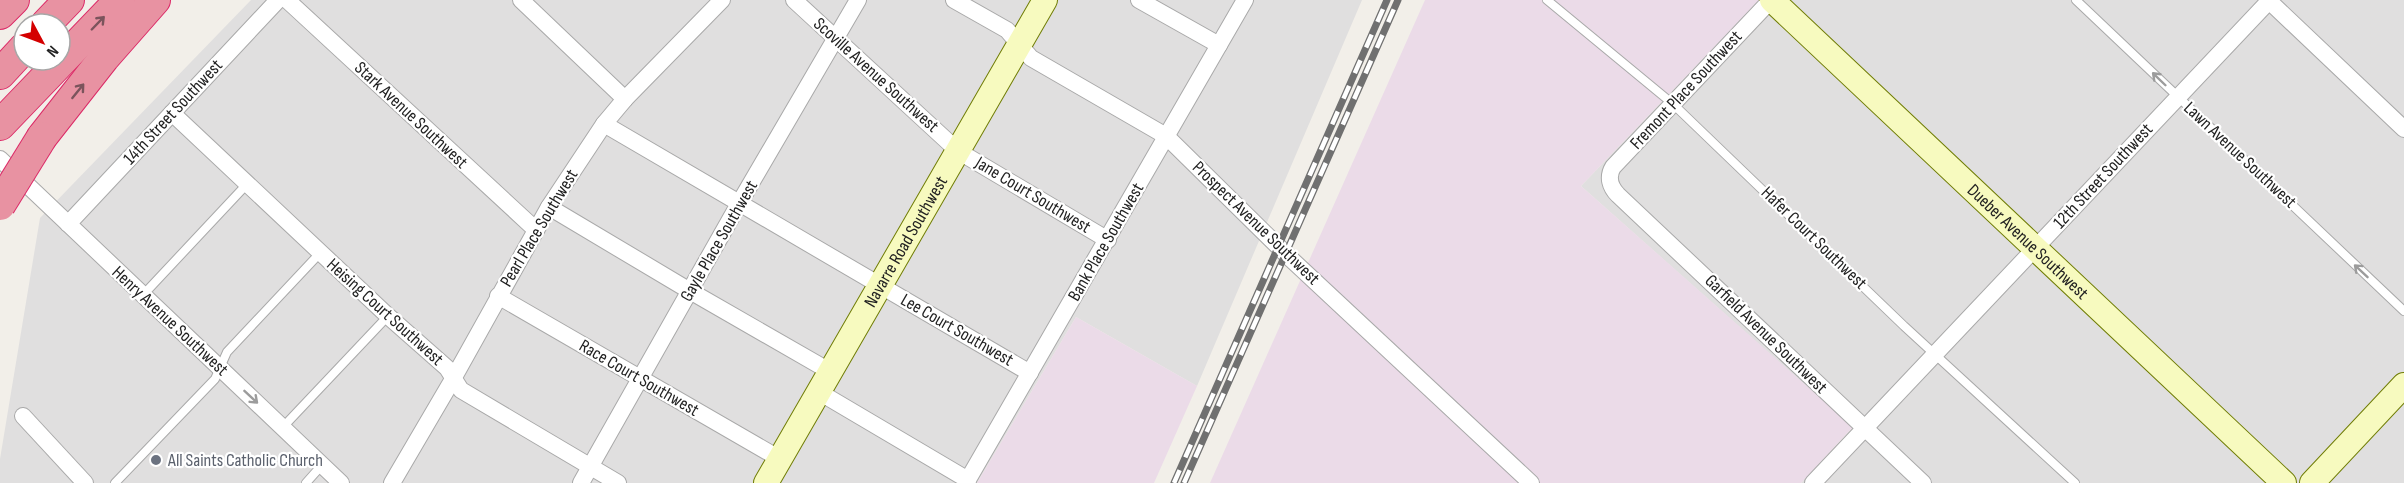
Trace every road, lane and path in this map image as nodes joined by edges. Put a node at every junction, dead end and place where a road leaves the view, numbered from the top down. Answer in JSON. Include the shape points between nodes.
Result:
{"nodes":[{"id":1,"x":14,"y":0,"type":"edge"},
{"id":2,"x":69,"y":0,"type":"edge"},
{"id":3,"x":120,"y":0,"type":"edge"},
{"id":4,"x":155,"y":0,"type":"edge"},
{"id":5,"x":278,"y":0,"type":"edge"},
{"id":6,"x":287,"y":0,"type":"edge"},
{"id":7,"x":521,"y":0,"type":"edge"},
{"id":8,"x":722,"y":0,"type":"edge"},
{"id":9,"x":794,"y":0,"type":"edge"},
{"id":10,"x":858,"y":0,"type":"edge"},
{"id":11,"x":954,"y":0,"type":"edge"},
{"id":12,"x":1045,"y":0,"type":"edge"},
{"id":13,"x":1139,"y":0,"type":"edge"},
{"id":14,"x":1245,"y":0,"type":"edge"},
{"id":15,"x":1547,"y":0,"type":"edge"},
{"id":16,"x":1771,"y":0,"type":"edge"},
{"id":17,"x":2076,"y":0,"type":"edge"},
{"id":18,"x":2269,"y":0,"type":"edge"},
{"id":19,"x":58,"y":12,"type":"edge"},
{"id":20,"x":0,"y":14,"type":"edge"},
{"id":21,"x":836,"y":39,"type":"junction"},
{"id":22,"x":1019,"y":44,"type":"junction"},
{"id":23,"x":1218,"y":45,"type":"junction"},
{"id":24,"x":12,"y":61,"type":"edge"},
{"id":25,"x":0,"y":74,"type":"edge"},
{"id":26,"x":2178,"y":97,"type":"junction"},
{"id":27,"x":625,"y":99,"type":"junction"},
{"id":28,"x":1673,"y":104,"type":"junction"},
{"id":29,"x":172,"y":113,"type":"junction"},
{"id":30,"x":7,"y":118,"type":"edge"},
{"id":31,"x":604,"y":124,"type":"junction"},
{"id":32,"x":2404,"y":129,"type":"edge"},
{"id":33,"x":1166,"y":136,"type":"junction"},
{"id":34,"x":958,"y":151,"type":"junction"},
{"id":35,"x":0,"y":159,"type":"edge"},
{"id":36,"x":248,"y":183,"type":"junction"},
{"id":37,"x":1610,"y":183,"type":"joint"},
{"id":38,"x":740,"y":202,"type":"junction"},
{"id":39,"x":0,"y":205,"type":"edge"},
{"id":40,"x":549,"y":207,"type":"junction"},
{"id":41,"x":68,"y":224,"type":"junction"},
{"id":42,"x":536,"y":230,"type":"junction"},
{"id":43,"x":1108,"y":240,"type":"junction"},
{"id":44,"x":2036,"y":248,"type":"junction"},
{"id":45,"x":321,"y":252,"type":"junction"},
{"id":46,"x":881,"y":285,"type":"junction"},
{"id":47,"x":690,"y":291,"type":"junction"},
{"id":48,"x":143,"y":295,"type":"junction"},
{"id":49,"x":498,"y":296,"type":"junction"},
{"id":50,"x":2404,"y":311,"type":"edge"},
{"id":51,"x":388,"y":316,"type":"junction"},
{"id":52,"x":1935,"y":354,"type":"junction"},
{"id":53,"x":220,"y":368,"type":"junction"},
{"id":54,"x":1030,"y":373,"type":"junction"},
{"id":55,"x":453,"y":379,"type":"junction"},
{"id":56,"x":640,"y":379,"type":"junction"},
{"id":57,"x":825,"y":382,"type":"junction"},
{"id":58,"x":2404,"y":384,"type":"edge"},
{"id":59,"x":23,"y":416,"type":"dead end"},
{"id":60,"x":283,"y":427,"type":"junction"},
{"id":61,"x":1865,"y":427,"type":"junction"},
{"id":62,"x":780,"y":459,"type":"junction"},
{"id":63,"x":322,"y":465,"type":"junction"},
{"id":64,"x":590,"y":467,"type":"junction"},
{"id":65,"x":967,"y":481,"type":"edge"},
{"id":66,"x":85,"y":483,"type":"edge"},
{"id":67,"x":115,"y":483,"type":"edge"},
{"id":68,"x":306,"y":483,"type":"edge"},
{"id":69,"x":341,"y":483,"type":"edge"},
{"id":70,"x":392,"y":483,"type":"edge"},
{"id":71,"x":581,"y":483,"type":"edge"},
{"id":72,"x":618,"y":483,"type":"edge"},
{"id":73,"x":766,"y":483,"type":"edge"},
{"id":74,"x":1531,"y":483,"type":"edge"},
{"id":75,"x":1813,"y":483,"type":"edge"},
{"id":76,"x":1923,"y":483,"type":"edge"},
{"id":77,"x":2075,"y":483,"type":"edge"},
{"id":78,"x":2284,"y":483,"type":"edge"},
{"id":79,"x":2312,"y":483,"type":"edge"}],
"edges":[{"from":1,"to":20,"type":"highway"},
{"from":2,"to":19,"type":"highway"},
{"from":30,"to":3,"type":"highway","one_way":true},
{"from":39,"to":4,"type":"highway","one_way":true,"bridge":true,"via":[[42,136]]},
{"from":5,"to":29,"type":"street","name":"14th Street Southwest"},
{"from":6,"to":42,"type":"street","name":"Stark Avenue Southwest"},
{"from":7,"to":27,"type":"street"},
{"from":8,"to":27,"type":"street","name":"Pearl Place Southwest"},
{"from":9,"to":21,"type":"street","name":"Scoville Avenue Southwest"},
{"from":10,"to":21,"type":"street","name":"Gayle Place Southwest"},
{"from":11,"to":22,"type":"street","name":"Prospect Avenue Southwest","via":[[1006,30]]},
{"from":12,"to":22,"type":"street","name":"Navarre Road Southwest"},
{"from":13,"to":23,"type":"street"},
{"from":14,"to":23,"type":"street","name":"Bank Place Southwest"},
{"from":15,"to":28,"type":"lane","name":"Hafer Court Southwest"},
{"from":16,"to":28,"type":"street","name":"Fremont Place Southwest"},
{"from":16,"to":44,"type":"street","name":"Dueber Avenue Southwest"},
{"from":26,"to":17,"type":"lane","name":"Lawn Avenue Southwest","one_way":true},
{"from":18,"to":26,"type":"street","name":"12th Street Southwest"},
{"from":18,"to":32,"type":"street"},
{"from":21,"to":34,"type":"street","name":"Scoville Avenue Southwest"},
{"from":21,"to":38,"type":"street","name":"Gayle Place Southwest"},
{"from":22,"to":33,"type":"street","name":"Prospect Avenue Southwest","via":[[1031,57]]},
{"from":22,"to":34,"type":"street","name":"Navarre Road Southwest"},
{"from":23,"to":33,"type":"street","name":"Bank Place Southwest"},
{"from":24,"to":25,"type":"highway"},
{"from":26,"to":44,"type":"street","name":"12th Street Southwest"},
{"from":50,"to":26,"type":"lane","name":"Lawn Avenue Southwest","one_way":true},
{"from":27,"to":31,"type":"street","name":"Pearl Place Southwest"},
{"from":28,"to":37,"type":"street","name":"Fremont Place Southwest","via":[[1613,167]]},
{"from":28,"to":52,"type":"lane","name":"Hafer Court Southwest"},
{"from":29,"to":36,"type":"street","name":"Heising Court Southwest"},
{"from":29,"to":41,"type":"street","name":"14th Street Southwest"},
{"from":31,"to":38,"type":"street","name":"Lee Court Southwest"},
{"from":31,"to":40,"type":"street","name":"Pearl Place Southwest"},
{"from":33,"to":43,"type":"street","name":"Bank Place Southwest"},
{"from":33,"to":74,"type":"street","name":"Prospect Avenue Southwest","via":[[1292,260]]},
{"from":34,"to":43,"type":"street","name":"Jane Court Southwest"},
{"from":34,"to":46,"type":"street","name":"Navarre Road Southwest"},
{"from":35,"to":41,"type":"street","name":"Henry Avenue Southwest"},
{"from":36,"to":45,"type":"street","name":"Heising Court Southwest"},
{"from":36,"to":48,"type":"lane"},
{"from":37,"to":61,"type":"street","name":"Garfield Avenue Southwest","via":[[1618,195]]},
{"from":38,"to":46,"type":"street","name":"Lee Court Southwest"},
{"from":38,"to":47,"type":"street","name":"Gayle Place Southwest"},
{"from":40,"to":42,"type":"street","name":"Pearl Place Southwest"},
{"from":40,"to":47,"type":"street"},
{"from":41,"to":48,"type":"street","name":"Henry Avenue Southwest"},
{"from":42,"to":49,"type":"street","name":"Pearl Place Southwest"},
{"from":43,"to":54,"type":"street","name":"Bank Place Southwest"},
{"from":44,"to":52,"type":"street","name":"12th Street Southwest"},
{"from":44,"to":78,"type":"street","name":"Dueber Avenue Southwest"},
{"from":45,"to":51,"type":"street","name":"Heising Court Southwest"},
{"from":45,"to":53,"type":"lane","via":[[227,352]]},
{"from":46,"to":54,"type":"street","name":"Lee Court Southwest"},
{"from":46,"to":57,"type":"street","name":"Navarre Road Southwest"},
{"from":47,"to":56,"type":"street","name":"Gayle Place Southwest"},
{"from":47,"to":57,"type":"street"},
{"from":48,"to":53,"type":"street","name":"Henry Avenue Southwest"},
{"from":49,"to":55,"type":"street","name":"Pearl Place Southwest"},
{"from":49,"to":56,"type":"street","name":"Race Court Southwest"},
{"from":51,"to":55,"type":"street","name":"Heising Court Southwest","via":[[447,368]]},
{"from":51,"to":60,"type":"lane"},
{"from":52,"to":61,"type":"street","name":"12th Street Southwest"},
{"from":52,"to":77,"type":"lane","name":"Hafer Court Southwest"},
{"from":53,"to":60,"type":"street","name":"Henry Avenue Southwest","one_way":true},
{"from":53,"to":67,"type":"lane","via":[[215,379]]},
{"from":54,"to":65,"type":"street","name":"Bank Place Southwest"},
{"from":55,"to":64,"type":"street","name":"Heising Court Southwest","via":[[461,390]]},
{"from":55,"to":70,"type":"street","name":"Pearl Place Southwest"},
{"from":56,"to":62,"type":"street","name":"Race Court Southwest"},
{"from":56,"to":64,"type":"street","name":"Gayle Place Southwest"},
{"from":57,"to":62,"type":"street","name":"Navarre Road Southwest"},
{"from":57,"to":65,"type":"street"},
{"from":58,"to":79,"type":"street"},
{"from":59,"to":66,"type":"street"},
{"from":60,"to":63,"type":"street","name":"Henry Avenue Southwest"},
{"from":61,"to":75,"type":"street","name":"12th Street Southwest"},
{"from":61,"to":76,"type":"street","name":"Garfield Avenue Southwest"},
{"from":62,"to":73,"type":"street","name":"Navarre Road Southwest"},
{"from":63,"to":68,"type":"lane"},
{"from":63,"to":69,"type":"street","name":"Henry Avenue Southwest"},
{"from":64,"to":71,"type":"street","name":"Gayle Place Southwest"},
{"from":64,"to":72,"type":"street","name":"Heising Court Southwest"}]}
